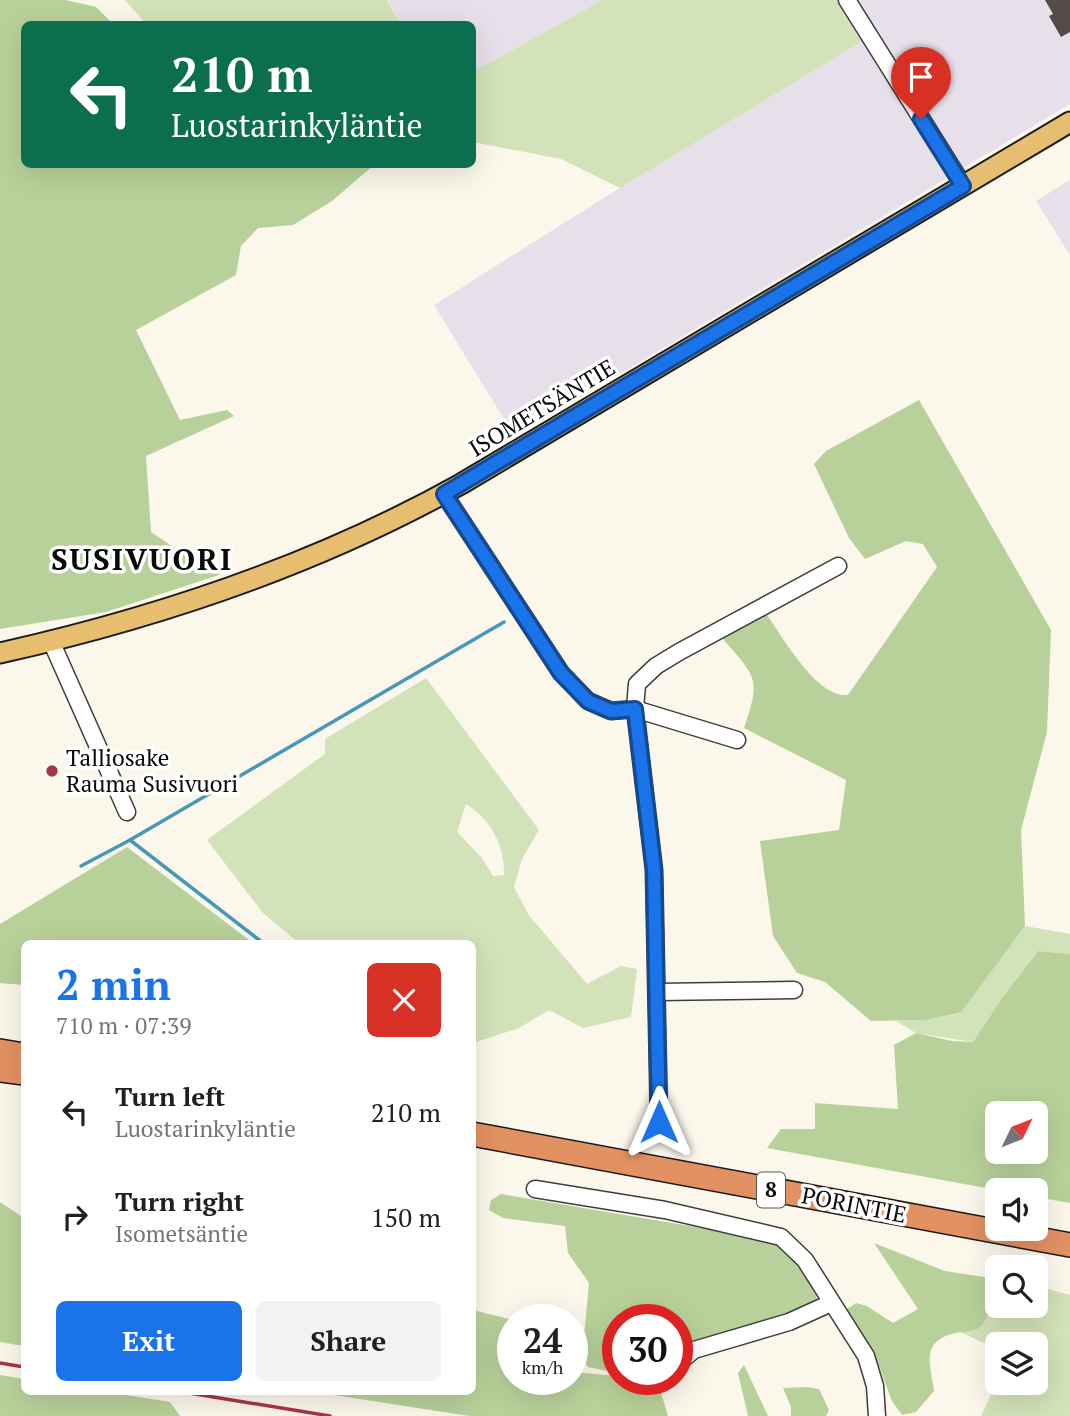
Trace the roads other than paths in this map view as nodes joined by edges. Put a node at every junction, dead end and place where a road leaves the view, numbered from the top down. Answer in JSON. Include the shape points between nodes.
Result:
{"nodes":[{"id":1,"x":847,"y":0,"type":"edge"},
{"id":2,"x":1070,"y":122,"type":"edge"},
{"id":3,"x":963,"y":186,"type":"junction"},
{"id":4,"x":444,"y":494,"type":"junction"},
{"id":5,"x":838,"y":566,"type":"dead end"},
{"id":6,"x":51,"y":642,"type":"junction"},
{"id":7,"x":0,"y":653,"type":"edge"},
{"id":8,"x":635,"y":709,"type":"junction"},
{"id":9,"x":737,"y":740,"type":"dead end"},
{"id":10,"x":127,"y":812,"type":"dead end"},
{"id":11,"x":794,"y":989,"type":"dead end"},
{"id":12,"x":658,"y":992,"type":"junction"},
{"id":13,"x":0,"y":1051,"type":"edge"},
{"id":14,"x":21,"y":1054,"type":"edge"},
{"id":15,"x":0,"y":1070,"type":"edge"},
{"id":16,"x":21,"y":1073,"type":"edge"},
{"id":17,"x":659,"y":1122,"type":"dead end"},
{"id":18,"x":476,"y":1135,"type":"edge"},
{"id":19,"x":476,"y":1150,"type":"edge"},
{"id":20,"x":535,"y":1189,"type":"dead end"},
{"id":21,"x":1068,"y":1255,"type":"edge"},
{"id":22,"x":831,"y":1303,"type":"junction"},
{"id":23,"x":693,"y":1351,"type":"edge"},
{"id":24,"x":877,"y":1416,"type":"edge"}],
"edges":[{"from":1,"to":3,"type":"street"},
{"from":2,"to":3,"type":"main road","name":"ISOMETSÄNTIE"},
{"from":3,"to":4,"type":"main road","name":"ISOMETSÄNTIE"},
{"from":4,"to":6,"type":"main road","name":"ISOMETSÄNTIE","via":[[244,585]]},
{"from":4,"to":8,"type":"street","via":[[561,673],[588,701],[611,711]]},
{"from":5,"to":8,"type":"street","via":[[656,666],[637,684]]},
{"from":6,"to":7,"type":"main road","name":"ISOMETSÄNTIE"},
{"from":6,"to":10,"type":"street"},
{"from":8,"to":9,"type":"street"},
{"from":8,"to":12,"type":"street","via":[[654,870]]},
{"from":11,"to":12,"type":"street"},
{"from":12,"to":17,"type":"street"},
{"from":13,"to":14,"type":"highway"},
{"from":15,"to":16,"type":"highway"},
{"from":18,"to":21,"type":"highway","name":"PORINTIE","number":"8"},
{"from":19,"to":21,"type":"highway","name":"PORINTIE","number":"8"},
{"from":20,"to":22,"type":"street","via":[[665,1210],[781,1237],[805,1260]]},
{"from":22,"to":23,"type":"street","via":[[789,1322]]},
{"from":22,"to":24,"type":"street","via":[[866,1356]]}]}
